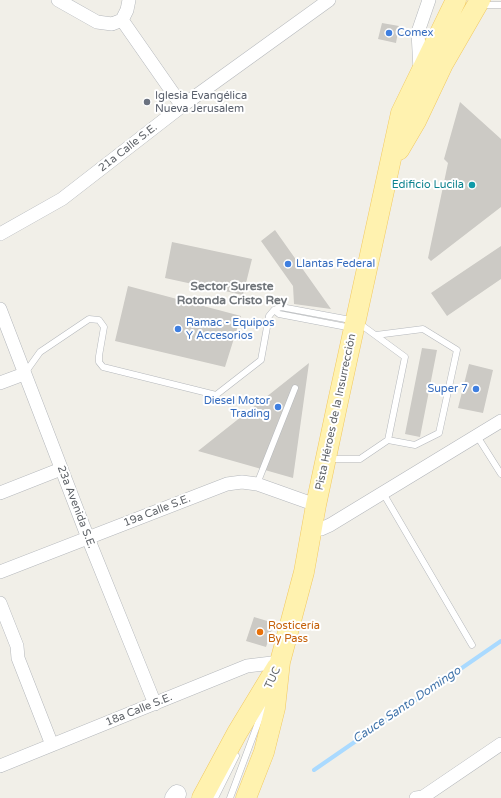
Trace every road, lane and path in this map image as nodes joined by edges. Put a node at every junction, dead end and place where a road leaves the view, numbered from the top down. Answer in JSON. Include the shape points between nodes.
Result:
{"nodes":[{"id":1,"x":58,"y":0,"type":"edge"},
{"id":2,"x":129,"y":0,"type":"edge"},
{"id":3,"x":329,"y":0,"type":"edge"},
{"id":4,"x":429,"y":0,"type":"edge"},
{"id":5,"x":456,"y":0,"type":"edge"},
{"id":6,"x":478,"y":2,"type":"edge"},
{"id":7,"x":501,"y":5,"type":"edge"},
{"id":8,"x":122,"y":20,"type":"junction"},
{"id":9,"x":420,"y":74,"type":"junction"},
{"id":10,"x":182,"y":106,"type":"junction"},
{"id":11,"x":391,"y":162,"type":"junction"},
{"id":12,"x":0,"y":234,"type":"edge"},
{"id":13,"x":0,"y":309,"type":"edge"},
{"id":14,"x":358,"y":325,"type":"junction"},
{"id":15,"x":376,"y":335,"type":"junction"},
{"id":16,"x":24,"y":374,"type":"junction"},
{"id":17,"x":0,"y":383,"type":"edge"},
{"id":18,"x":295,"y":388,"type":"dead end"},
{"id":19,"x":501,"y":422,"type":"edge"},
{"id":20,"x":477,"y":436,"type":"junction"},
{"id":21,"x":388,"y":440,"type":"junction"},
{"id":22,"x":325,"y":459,"type":"junction"},
{"id":23,"x":61,"y":469,"type":"junction"},
{"id":24,"x":501,"y":474,"type":"edge"},
{"id":25,"x":257,"y":484,"type":"junction"},
{"id":26,"x":0,"y":493,"type":"edge"},
{"id":27,"x":384,"y":493,"type":"junction"},
{"id":28,"x":316,"y":505,"type":"junction"},
{"id":29,"x":311,"y":528,"type":"junction"},
{"id":30,"x":88,"y":538,"type":"junction"},
{"id":31,"x":0,"y":572,"type":"edge"},
{"id":32,"x":0,"y":603,"type":"edge"},
{"id":33,"x":472,"y":645,"type":"dead end"},
{"id":34,"x":280,"y":662,"type":"junction"},
{"id":35,"x":155,"y":704,"type":"junction"},
{"id":36,"x":246,"y":735,"type":"dead end"},
{"id":37,"x":501,"y":744,"type":"edge"},
{"id":38,"x":52,"y":745,"type":"junction"},
{"id":39,"x":239,"y":749,"type":"dead end"},
{"id":40,"x":0,"y":766,"type":"edge"},
{"id":41,"x":202,"y":798,"type":"edge"},
{"id":42,"x":215,"y":798,"type":"edge"},
{"id":43,"x":230,"y":798,"type":"edge"},
{"id":44,"x":246,"y":798,"type":"edge"},
{"id":45,"x":421,"y":798,"type":"edge"}],
"edges":[{"from":1,"to":8,"type":"street","via":[[98,22],[112,24]]},
{"from":2,"to":8,"type":"street"},
{"from":3,"to":10,"type":"street","name":"21a Calle S.E."},
{"from":4,"to":9,"type":"street","via":[[418,32]]},
{"from":5,"to":9,"type":"main road","name":"Pista Héroes de la Insurrección"},
{"from":6,"to":7,"type":"lane"},
{"from":6,"to":11,"type":"main road","name":"Pista Héroes de la Insurrección","via":[[443,64],[416,122]]},
{"from":8,"to":10,"type":"street"},
{"from":9,"to":11,"type":"main road","name":"Pista Héroes de la Insurrección","via":[[401,113]]},
{"from":10,"to":12,"type":"street","name":"21a Calle S.E.","via":[[62,199]]},
{"from":11,"to":14,"type":"main road","name":"Pista Héroes de la Insurrección"},
{"from":13,"to":16,"type":"street","name":"23a Avenida S.E."},
{"from":14,"to":15,"type":"lane"},
{"from":14,"to":16,"type":"lane","via":[[281,307],[274,310],[269,316],[261,360],[216,394],[103,367],[99,362],[99,356],[104,327],[99,320],[89,319],[40,352]]},
{"from":14,"to":22,"type":"main road","name":"Pista Héroes de la Insurrección"},
{"from":15,"to":21,"type":"lane","via":[[405,357]]},
{"from":15,"to":21,"type":"lane","via":[[423,329],[457,350],[439,433],[415,446]]},
{"from":16,"to":17,"type":"street"},
{"from":16,"to":23,"type":"street","name":"23a Avenida S.E."},
{"from":18,"to":25,"type":"lane"},
{"from":19,"to":20,"type":"street"},
{"from":20,"to":24,"type":"lane"},
{"from":20,"to":27,"type":"street"},
{"from":21,"to":22,"type":"lane","via":[[360,458]]},
{"from":22,"to":28,"type":"main road","name":"Pista Héroes de la Insurrección"},
{"from":23,"to":26,"type":"street"},
{"from":23,"to":30,"type":"street","name":"23a Avenida S.E."},
{"from":25,"to":28,"type":"street","name":"19a Calle S.E."},
{"from":25,"to":30,"type":"street","name":"19a Calle S.E.","via":[[227,484]]},
{"from":27,"to":29,"type":"street","via":[[330,525]]},
{"from":27,"to":33,"type":"lane"},
{"from":28,"to":29,"type":"main road","name":"Pista Héroes de la Insurrección"},
{"from":29,"to":34,"type":"main road","name":"Pista Héroes de la Insurrección","via":[[301,586]]},
{"from":30,"to":31,"type":"street","name":"19a Calle S.E."},
{"from":30,"to":35,"type":"street","name":"23a Avenida S.E."},
{"from":32,"to":38,"type":"street","via":[[17,646],[18,658]]},
{"from":34,"to":35,"type":"street","name":"18a Calle S.E.","via":[[247,666]]},
{"from":34,"to":36,"type":"lane","name":"TUC"},
{"from":34,"to":41,"type":"main road","name":"Pista Héroes de la Insurrección"},
{"from":34,"to":43,"type":"lane","name":"TUC"},
{"from":34,"to":44,"type":"main road","name":"Pista Héroes de la Insurrección","via":[[275,708],[264,752]]},
{"from":35,"to":38,"type":"street","name":"18a Calle S.E."},
{"from":37,"to":45,"type":"street"},
{"from":38,"to":40,"type":"street","name":"18a Calle S.E."},
{"from":39,"to":42,"type":"lane"}]}
